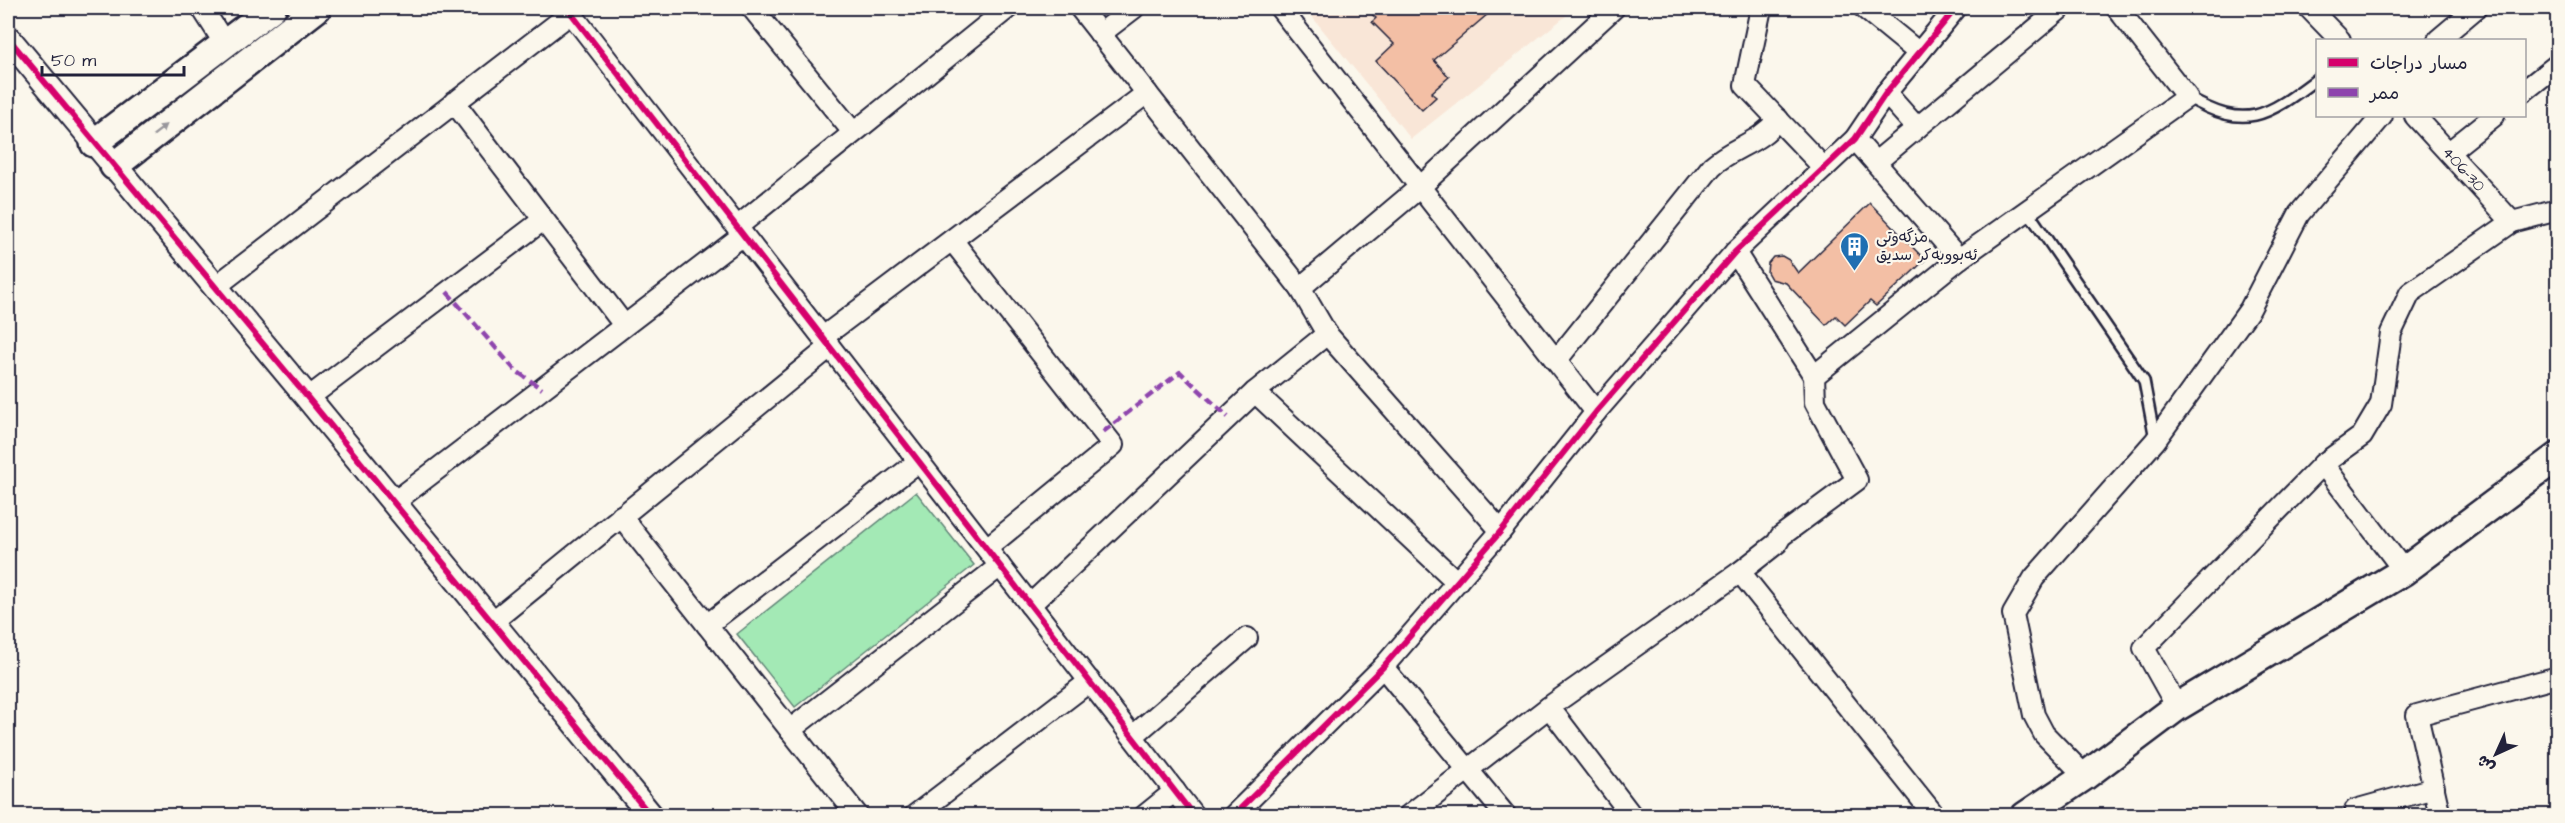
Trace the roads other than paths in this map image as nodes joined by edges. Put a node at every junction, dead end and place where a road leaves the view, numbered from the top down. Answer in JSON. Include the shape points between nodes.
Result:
{"nodes":[{"id":1,"x":202,"y":8,"type":"edge"},
{"id":2,"x":272,"y":8,"type":"edge"},
{"id":3,"x":317,"y":8,"type":"edge"},
{"id":4,"x":1008,"y":8,"type":"edge"},
{"id":5,"x":1080,"y":8,"type":"edge"},
{"id":6,"x":1134,"y":8,"type":"edge"},
{"id":7,"x":1280,"y":8,"type":"edge"},
{"id":8,"x":1614,"y":8,"type":"edge"},
{"id":9,"x":1761,"y":8,"type":"edge"},
{"id":10,"x":1864,"y":8,"type":"edge"},
{"id":11,"x":1956,"y":8,"type":"edge"},
{"id":12,"x":2061,"y":8,"type":"edge"},
{"id":13,"x":2117,"y":8,"type":"edge"},
{"id":14,"x":2309,"y":8,"type":"edge"},
{"id":15,"x":2476,"y":8,"type":"edge"},
{"id":16,"x":756,"y":9,"type":"edge"},
{"id":17,"x":569,"y":10,"type":"edge"},
{"id":18,"x":1100,"y":34,"type":"junction"},
{"id":19,"x":8,"y":38,"type":"edge"},
{"id":20,"x":2339,"y":39,"type":"edge"},
{"id":21,"x":2439,"y":39,"type":"edge"},
{"id":22,"x":225,"y":44,"type":"junction"},
{"id":23,"x":1919,"y":53,"type":"junction"},
{"id":24,"x":2558,"y":64,"type":"edge"},
{"id":25,"x":2316,"y":79,"type":"edge"},
{"id":26,"x":2526,"y":89,"type":"edge"},
{"id":27,"x":1147,"y":93,"type":"junction"},
{"id":28,"x":1886,"y":93,"type":"junction"},
{"id":29,"x":2187,"y":97,"type":"junction"},
{"id":30,"x":454,"y":102,"type":"junction"},
{"id":31,"x":2381,"y":117,"type":"edge"},
{"id":32,"x":2416,"y":117,"type":"edge"},
{"id":33,"x":2493,"y":117,"type":"edge"},
{"id":34,"x":1778,"y":119,"type":"junction"},
{"id":35,"x":1917,"y":128,"type":"junction"},
{"id":36,"x":853,"y":132,"type":"junction"},
{"id":37,"x":1855,"y":139,"type":"junction"},
{"id":38,"x":94,"y":143,"type":"junction"},
{"id":39,"x":2449,"y":152,"type":"junction"},
{"id":40,"x":1875,"y":162,"type":"junction"},
{"id":41,"x":114,"y":166,"type":"junction"},
{"id":42,"x":1824,"y":168,"type":"junction"},
{"id":43,"x":1420,"y":187,"type":"junction"},
{"id":44,"x":2027,"y":210,"type":"junction"},
{"id":45,"x":2558,"y":210,"type":"edge"},
{"id":46,"x":543,"y":220,"type":"junction"},
{"id":47,"x":2512,"y":222,"type":"junction"},
{"id":48,"x":740,"y":231,"type":"junction"},
{"id":49,"x":952,"y":240,"type":"junction"},
{"id":50,"x":1735,"y":252,"type":"junction"},
{"id":51,"x":1959,"y":259,"type":"junction"},
{"id":52,"x":215,"y":287,"type":"junction"},
{"id":53,"x":1300,"y":288,"type":"junction"},
{"id":54,"x":624,"y":325,"type":"junction"},
{"id":55,"x":1328,"y":334,"type":"junction"},
{"id":56,"x":827,"y":342,"type":"junction"},
{"id":57,"x":1556,"y":361,"type":"junction"},
{"id":58,"x":1814,"y":376,"type":"junction"},
{"id":59,"x":1255,"y":392,"type":"junction"},
{"id":60,"x":308,"y":398,"type":"junction"},
{"id":61,"x":1596,"y":412,"type":"junction"},
{"id":62,"x":2155,"y":441,"type":"junction"},
{"id":63,"x":2558,"y":456,"type":"edge"},
{"id":64,"x":919,"y":461,"type":"junction"},
{"id":65,"x":2323,"y":464,"type":"junction"},
{"id":66,"x":393,"y":503,"type":"junction"},
{"id":67,"x":621,"y":516,"type":"junction"},
{"id":68,"x":1501,"y":531,"type":"junction"},
{"id":69,"x":987,"y":548,"type":"junction"},
{"id":70,"x":1000,"y":566,"type":"junction"},
{"id":71,"x":2404,"y":571,"type":"junction"},
{"id":72,"x":1740,"y":572,"type":"junction"},
{"id":73,"x":1456,"y":582,"type":"junction"},
{"id":74,"x":1030,"y":605,"type":"junction"},
{"id":75,"x":492,"y":622,"type":"junction"},
{"id":76,"x":707,"y":625,"type":"junction"},
{"id":77,"x":1247,"y":638,"type":"dead end"},
{"id":78,"x":1383,"y":667,"type":"junction"},
{"id":79,"x":2558,"y":677,"type":"edge"},
{"id":80,"x":1090,"y":681,"type":"junction"},
{"id":81,"x":1549,"y":707,"type":"junction"},
{"id":82,"x":2177,"y":707,"type":"junction"},
{"id":83,"x":790,"y":730,"type":"junction"},
{"id":84,"x":1132,"y":736,"type":"junction"},
{"id":85,"x":1469,"y":770,"type":"junction"},
{"id":86,"x":2085,"y":776,"type":"junction"},
{"id":87,"x":2434,"y":788,"type":"junction"},
{"id":88,"x":1175,"y":791,"type":"junction"},
{"id":89,"x":651,"y":816,"type":"edge"},
{"id":90,"x":858,"y":816,"type":"edge"},
{"id":91,"x":914,"y":816,"type":"edge"},
{"id":92,"x":1144,"y":816,"type":"edge"},
{"id":93,"x":1194,"y":816,"type":"edge"},
{"id":94,"x":1233,"y":816,"type":"edge"},
{"id":95,"x":1408,"y":816,"type":"edge"},
{"id":96,"x":1506,"y":816,"type":"edge"},
{"id":97,"x":1632,"y":816,"type":"edge"},
{"id":98,"x":1935,"y":816,"type":"edge"},
{"id":99,"x":2025,"y":816,"type":"edge"},
{"id":100,"x":2356,"y":816,"type":"edge"},
{"id":101,"x":2440,"y":816,"type":"edge"}],
"edges":[{"from":1,"to":22,"type":"street"},
{"from":2,"to":22,"type":"main road"},
{"from":41,"to":3,"type":"main road","one_way":true},
{"from":4,"to":36,"type":"street"},
{"from":5,"to":18,"type":"street"},
{"from":6,"to":18,"type":"street"},
{"from":7,"to":43,"type":"street"},
{"from":8,"to":43,"type":"street"},
{"from":9,"to":34,"type":"street","via":[[1745,85]]},
{"from":10,"to":23,"type":"street"},
{"from":11,"to":23,"type":"street"},
{"from":12,"to":35,"type":"street"},
{"from":13,"to":29,"type":"street"},
{"from":14,"to":20,"type":"street"},
{"from":15,"to":21,"type":"street"},
{"from":16,"to":36,"type":"street"},
{"from":17,"to":30,"type":"street"},
{"from":17,"to":48,"type":"street"},
{"from":18,"to":27,"type":"street"},
{"from":19,"to":38,"type":"street"},
{"from":22,"to":38,"type":"main road"},
{"from":23,"to":28,"type":"street"},
{"from":24,"to":26,"type":"street"},
{"from":25,"to":29,"type":"lane","via":[[2272,111],[2250,116],[2215,112]]},
{"from":27,"to":49,"type":"street"},
{"from":27,"to":53,"type":"street"},
{"from":28,"to":35,"type":"street"},
{"from":28,"to":37,"type":"street"},
{"from":29,"to":44,"type":"street"},
{"from":30,"to":46,"type":"street"},
{"from":30,"to":52,"type":"street"},
{"from":31,"to":62,"type":"street","via":[[2300,214],[2250,309]]},
{"from":32,"to":39,"type":"street","name":"406-30"},
{"from":33,"to":39,"type":"street"},
{"from":34,"to":42,"type":"street"},
{"from":34,"to":57,"type":"street","via":[[1760,139],[1712,166]]},
{"from":35,"to":40,"type":"street"},
{"from":36,"to":48,"type":"street"},
{"from":37,"to":40,"type":"street"},
{"from":37,"to":42,"type":"street"},
{"from":38,"to":41,"type":"street"},
{"from":39,"to":47,"type":"street","name":"406-30"},
{"from":40,"to":51,"type":"street"},
{"from":41,"to":52,"type":"street"},
{"from":42,"to":50,"type":"street"},
{"from":43,"to":53,"type":"street"},
{"from":43,"to":57,"type":"street"},
{"from":44,"to":51,"type":"street"},
{"from":44,"to":62,"type":"lane","via":[[2144,381]]},
{"from":45,"to":47,"type":"street"},
{"from":46,"to":54,"type":"street"},
{"from":46,"to":60,"type":"street"},
{"from":47,"to":65,"type":"street","via":[[2410,293],[2391,333],[2381,404],[2362,436]]},
{"from":48,"to":54,"type":"street"},
{"from":48,"to":56,"type":"street"},
{"from":49,"to":56,"type":"street"},
{"from":49,"to":69,"type":"street","via":[[1113,445]]},
{"from":50,"to":58,"type":"street"},
{"from":50,"to":61,"type":"street"},
{"from":51,"to":58,"type":"street"},
{"from":52,"to":60,"type":"street"},
{"from":53,"to":55,"type":"street"},
{"from":54,"to":66,"type":"street"},
{"from":55,"to":59,"type":"street"},
{"from":55,"to":68,"type":"street"},
{"from":56,"to":64,"type":"street"},
{"from":56,"to":67,"type":"street"},
{"from":57,"to":61,"type":"street"},
{"from":58,"to":72,"type":"street","via":[[1815,402],[1857,480]]},
{"from":59,"to":73,"type":"street"},
{"from":59,"to":74,"type":"street"},
{"from":60,"to":66,"type":"street"},
{"from":61,"to":68,"type":"street"},
{"from":62,"to":86,"type":"street","via":[[2034,578],[2013,614],[2034,715],[2044,734]]},
{"from":63,"to":71,"type":"main road"},
{"from":64,"to":69,"type":"street"},
{"from":64,"to":76,"type":"street"},
{"from":65,"to":71,"type":"street"},
{"from":65,"to":82,"type":"street","via":[[2144,648]]},
{"from":66,"to":75,"type":"street"},
{"from":67,"to":75,"type":"street"},
{"from":67,"to":76,"type":"street"},
{"from":68,"to":73,"type":"street"},
{"from":69,"to":70,"type":"street"},
{"from":70,"to":74,"type":"street"},
{"from":70,"to":83,"type":"street"},
{"from":71,"to":82,"type":"main road"},
{"from":72,"to":81,"type":"street"},
{"from":72,"to":98,"type":"street"},
{"from":73,"to":78,"type":"street"},
{"from":74,"to":80,"type":"street"},
{"from":75,"to":89,"type":"street"},
{"from":76,"to":83,"type":"street"},
{"from":77,"to":84,"type":"street"},
{"from":78,"to":85,"type":"street"},
{"from":78,"to":94,"type":"street"},
{"from":79,"to":87,"type":"street","via":[[2418,715]]},
{"from":80,"to":84,"type":"street"},
{"from":80,"to":91,"type":"street"},
{"from":81,"to":85,"type":"street"},
{"from":81,"to":97,"type":"street"},
{"from":82,"to":86,"type":"main road"},
{"from":83,"to":90,"type":"street"},
{"from":84,"to":88,"type":"street"},
{"from":85,"to":95,"type":"street"},
{"from":85,"to":96,"type":"street"},
{"from":86,"to":99,"type":"main road"},
{"from":87,"to":100,"type":"street","via":[[2355,810]]},
{"from":87,"to":101,"type":"street"},
{"from":88,"to":92,"type":"street"},
{"from":88,"to":93,"type":"street"}]}
